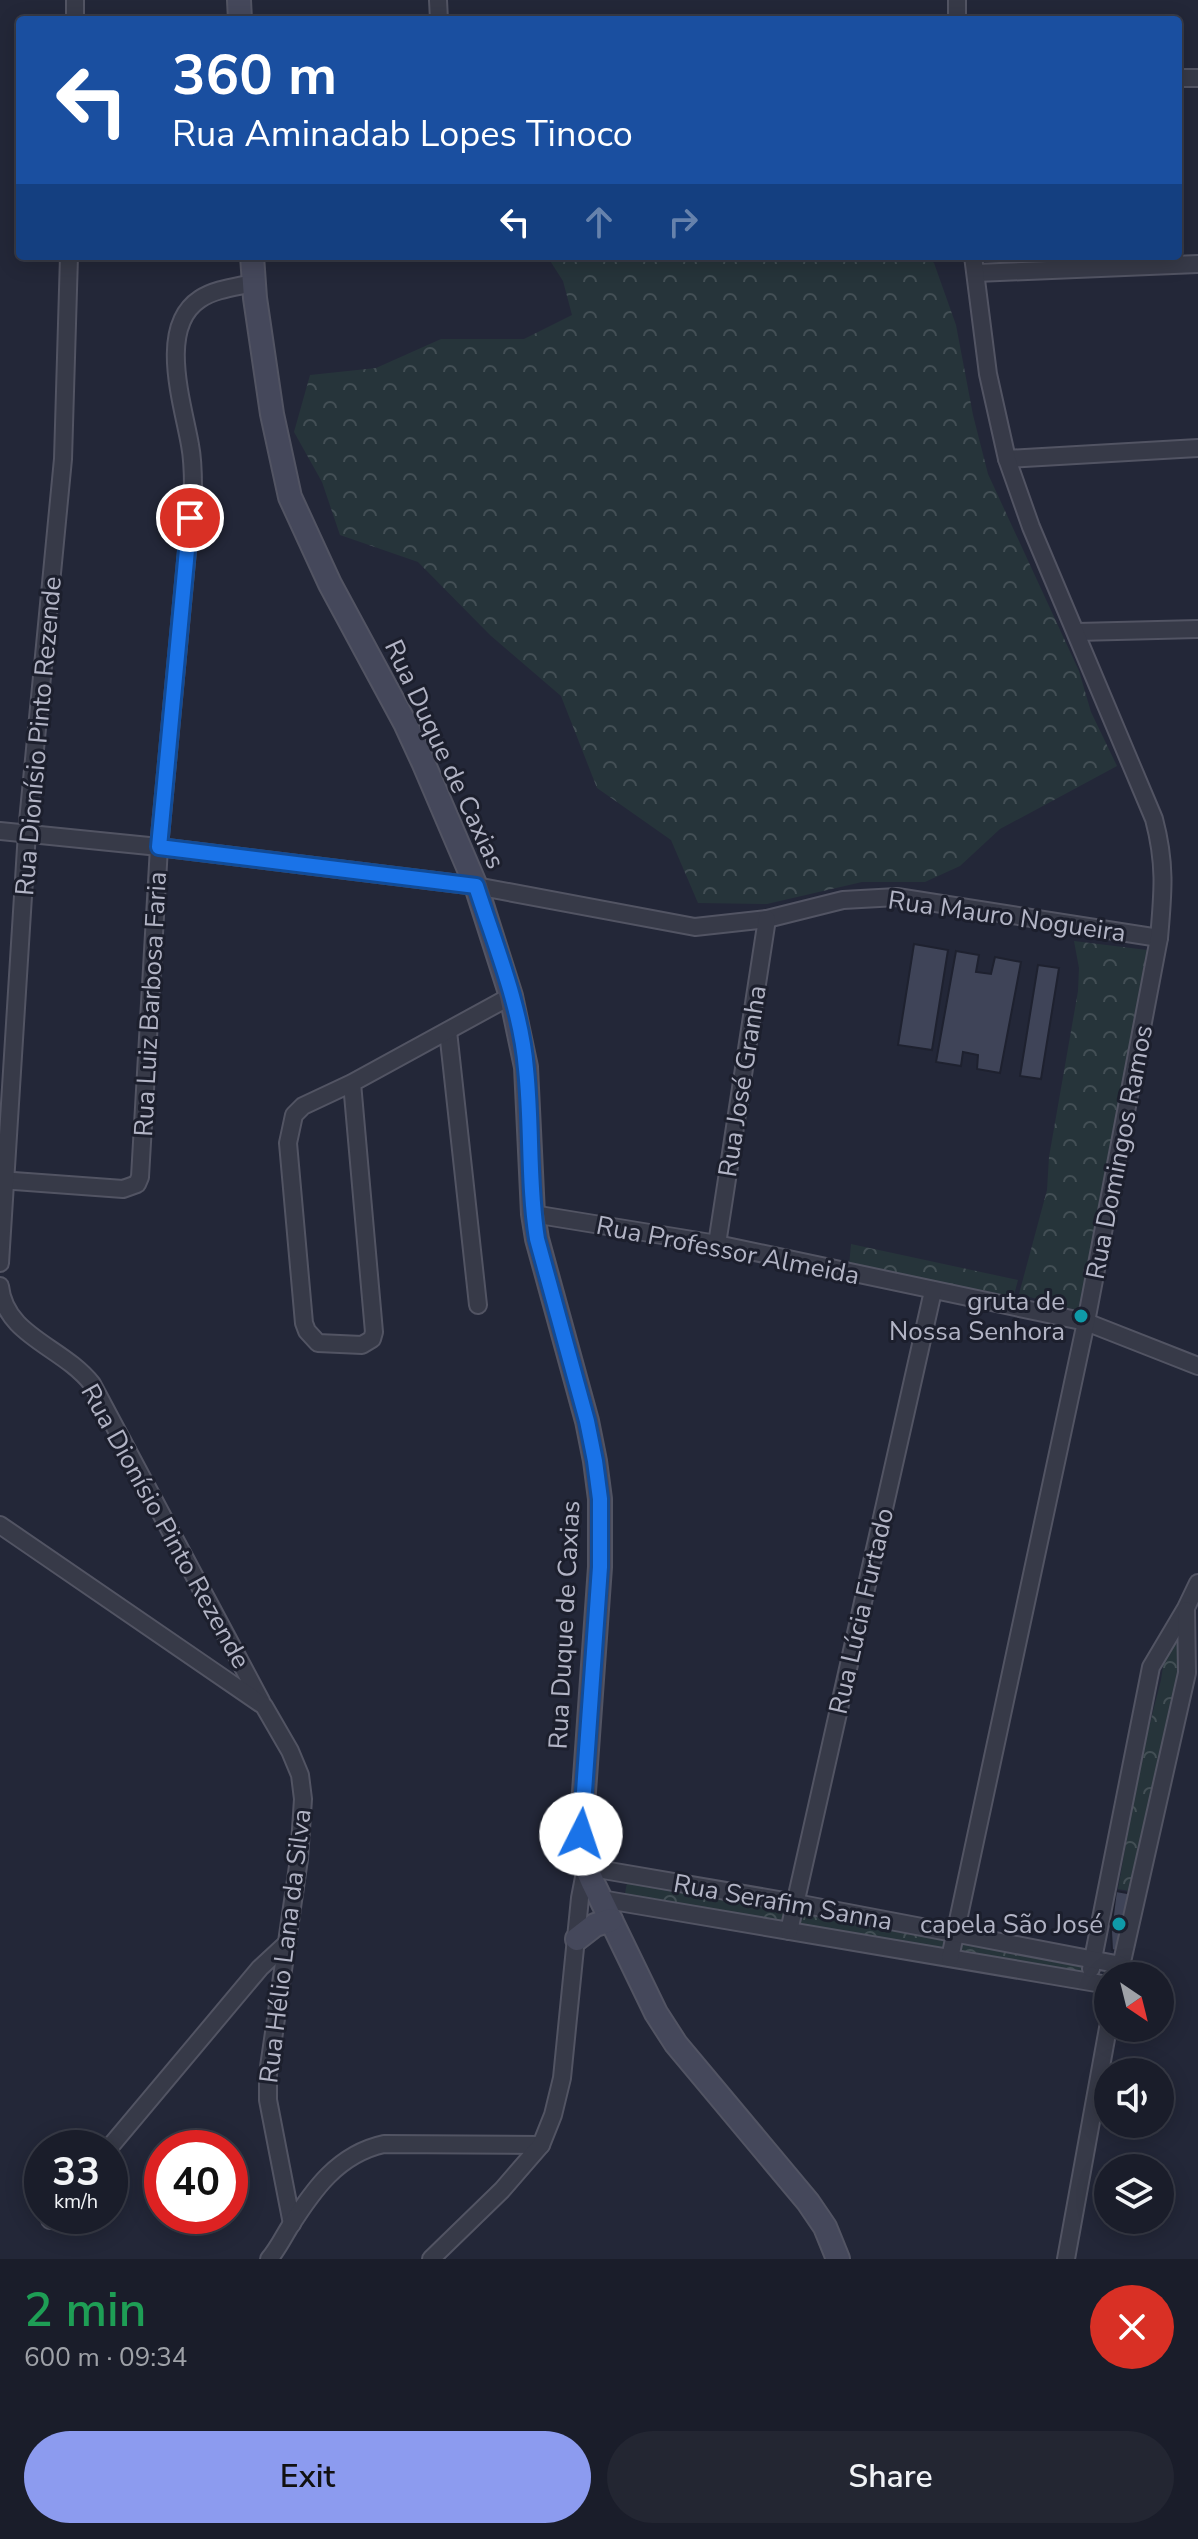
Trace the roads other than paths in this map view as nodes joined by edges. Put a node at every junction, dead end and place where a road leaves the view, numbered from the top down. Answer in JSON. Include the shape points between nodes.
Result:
{"nodes":[{"id":1,"x":69,"y":260,"type":"edge"},
{"id":2,"x":252,"y":260,"type":"edge"},
{"id":3,"x":974,"y":260,"type":"edge"},
{"id":4,"x":1198,"y":264,"type":"edge"},
{"id":5,"x":976,"y":273,"type":"junction"},
{"id":6,"x":253,"y":283,"type":"junction"},
{"id":7,"x":1198,"y":448,"type":"edge"},
{"id":8,"x":1007,"y":459,"type":"junction"},
{"id":9,"x":1198,"y":629,"type":"edge"},
{"id":10,"x":1077,"y":632,"type":"junction"},
{"id":11,"x":0,"y":831,"type":"edge"},
{"id":12,"x":27,"y":832,"type":"junction"},
{"id":13,"x":159,"y":847,"type":"junction"},
{"id":14,"x":476,"y":886,"type":"junction"},
{"id":15,"x":767,"y":919,"type":"junction"},
{"id":16,"x":1159,"y":938,"type":"junction"},
{"id":17,"x":511,"y":996,"type":"junction"},
{"id":18,"x":448,"y":1031,"type":"junction"},
{"id":19,"x":352,"y":1083,"type":"junction"},
{"id":20,"x":3,"y":1180,"type":"edge"},
{"id":21,"x":533,"y":1214,"type":"junction"},
{"id":22,"x":717,"y":1244,"type":"junction"},
{"id":23,"x":0,"y":1263,"type":"edge"},
{"id":24,"x":0,"y":1286,"type":"edge"},
{"id":25,"x":933,"y":1291,"type":"junction"},
{"id":26,"x":478,"y":1305,"type":"dead end"},
{"id":27,"x":1086,"y":1322,"type":"junction"},
{"id":28,"x":1198,"y":1366,"type":"edge"},
{"id":29,"x":0,"y":1525,"type":"edge"},
{"id":30,"x":1198,"y":1583,"type":"edge"},
{"id":31,"x":1186,"y":1608,"type":"junction"},
{"id":32,"x":264,"y":1706,"type":"junction"},
{"id":33,"x":586,"y":1867,"type":"junction"},
{"id":34,"x":601,"y":1899,"type":"junction"},
{"id":35,"x":796,"y":1903,"type":"junction"},
{"id":36,"x":611,"y":1920,"type":"junction"},
{"id":37,"x":789,"y":1931,"type":"junction"},
{"id":38,"x":955,"y":1935,"type":"junction"},
{"id":39,"x":577,"y":1939,"type":"junction"},
{"id":40,"x":287,"y":1943,"type":"junction"},
{"id":41,"x":950,"y":1958,"type":"junction"},
{"id":42,"x":1092,"y":1960,"type":"junction"},
{"id":43,"x":1097,"y":1962,"type":"edge"},
{"id":44,"x":1122,"y":1962,"type":"edge"},
{"id":45,"x":1088,"y":1982,"type":"junction"},
{"id":46,"x":1094,"y":1983,"type":"edge"},
{"id":47,"x":1105,"y":2042,"type":"edge"},
{"id":48,"x":124,"y":2130,"type":"edge"},
{"id":49,"x":541,"y":2145,"type":"junction"},
{"id":50,"x":292,"y":2224,"type":"junction"},
{"id":51,"x":269,"y":2259,"type":"edge"},
{"id":52,"x":431,"y":2259,"type":"edge"},
{"id":53,"x":838,"y":2259,"type":"edge"},
{"id":54,"x":1066,"y":2259,"type":"edge"}],
"edges":[{"from":1,"to":12,"type":"street","name":"Rua Dionísio Pinto Rezende","via":[[63,459]]},
{"from":2,"to":6,"type":"street","name":"Rua Duque de Caxias"},
{"from":3,"to":5,"type":"street","name":"Rua Domingos Ramos"},
{"from":4,"to":5,"type":"street"},
{"from":5,"to":8,"type":"street","name":"Rua Domingos Ramos","via":[[988,374]]},
{"from":6,"to":13,"type":"street","name":"Rua Luiz Barbosa Faria","via":[[200,299],[178,330],[179,387],[193,488]]},
{"from":6,"to":14,"type":"street","name":"Rua Duque de Caxias","via":[[290,497],[405,723]]},
{"from":7,"to":8,"type":"street"},
{"from":8,"to":10,"type":"street","name":"Rua Domingos Ramos"},
{"from":9,"to":10,"type":"street"},
{"from":10,"to":16,"type":"street","name":"Rua Domingos Ramos","via":[[1154,819],[1164,881]]},
{"from":11,"to":12,"type":"street","name":"Rua Mauro Nogueira"},
{"from":12,"to":13,"type":"street","name":"Rua Mauro Nogueira"},
{"from":12,"to":20,"type":"street","name":"Rua Dionísio Pinto Rezende"},
{"from":13,"to":14,"type":"street","name":"Rua Mauro Nogueira"},
{"from":13,"to":20,"type":"street","name":"Rua Luiz Barbosa Faria","via":[[137,1184],[123,1189]]},
{"from":14,"to":15,"type":"street","name":"Rua Mauro Nogueira","via":[[695,927]]},
{"from":14,"to":17,"type":"street","name":"Rua Duque de Caxias"},
{"from":15,"to":16,"type":"street","name":"Rua Mauro Nogueira","via":[[843,900],[897,897]]},
{"from":15,"to":22,"type":"street","name":"Rua José Granha"},
{"from":16,"to":27,"type":"street","name":"Rua Domingos Ramos"},
{"from":17,"to":18,"type":"street"},
{"from":17,"to":21,"type":"street","name":"Rua Duque de Caxias","via":[[526,1067]]},
{"from":18,"to":19,"type":"street"},
{"from":18,"to":26,"type":"street"},
{"from":19,"to":19,"type":"street","via":[[303,1106],[290,1127],[307,1331],[318,1343],[362,1345],[374,1332]]},
{"from":20,"to":23,"type":"street","name":"Rua Dionísio Pinto Rezende"},
{"from":21,"to":22,"type":"street","name":"Rua Professor Almeida"},
{"from":21,"to":33,"type":"street","name":"Rua Duque de Caxias","via":[[587,1421],[600,1499],[581,1834]]},
{"from":22,"to":25,"type":"street","name":"Rua Professor Almeida"},
{"from":24,"to":32,"type":"street","name":"Rua Dionísio Pinto Rezende","via":[[10,1318],[92,1384]]},
{"from":25,"to":27,"type":"street","name":"Rua Professor Almeida"},
{"from":25,"to":35,"type":"street","name":"Rua Lúcia Furtado"},
{"from":27,"to":28,"type":"street","name":"Rua Professor Almeida"},
{"from":27,"to":38,"type":"street","name":"Rua Domingos Ramos"},
{"from":29,"to":32,"type":"street","name":"Rua Hélio Lana da Silva"},
{"from":30,"to":31,"type":"street"},
{"from":31,"to":42,"type":"street","via":[[1151,1667]]},
{"from":31,"to":44,"type":"street","via":[[1187,1673]]},
{"from":32,"to":40,"type":"street","name":"Rua Hélio Lana da Silva","via":[[290,1751],[303,1799]]},
{"from":33,"to":34,"type":"street","name":"Rua Duque de Caxias"},
{"from":33,"to":35,"type":"street","name":"Rua Serafim Sanna"},
{"from":33,"to":39,"type":"street"},
{"from":34,"to":36,"type":"street","name":"Rua Duque de Caxias"},
{"from":34,"to":37,"type":"street","name":"Rua Serafim Sanna"},
{"from":35,"to":37,"type":"street","name":"Rua Lúcia Furtado"},
{"from":35,"to":38,"type":"street","name":"Rua Serafim Sanna"},
{"from":36,"to":39,"type":"street"},
{"from":36,"to":53,"type":"street","name":"Rua Duque de Caxias","via":[[676,2044],[808,2202]]},
{"from":37,"to":41,"type":"street","name":"Rua Serafim Sanna"},
{"from":38,"to":41,"type":"street","name":"Rua Domingos Ramos"},
{"from":38,"to":42,"type":"street","name":"Rua Serafim Sanna"},
{"from":39,"to":49,"type":"street","via":[[562,2078]]},
{"from":40,"to":48,"type":"street"},
{"from":40,"to":50,"type":"street","name":"Rua Hélio Lana da Silva","via":[[268,2100]]},
{"from":41,"to":45,"type":"street","name":"Rua Serafim Sanna"},
{"from":42,"to":43,"type":"street","name":"Rua Serafim Sanna"},
{"from":42,"to":45,"type":"street"},
{"from":45,"to":46,"type":"street","name":"Rua Serafim Sanna"},
{"from":47,"to":54,"type":"street"},
{"from":49,"to":50,"type":"street","via":[[365,2148],[331,2170]]},
{"from":49,"to":52,"type":"street"},
{"from":50,"to":51,"type":"street"}]}
